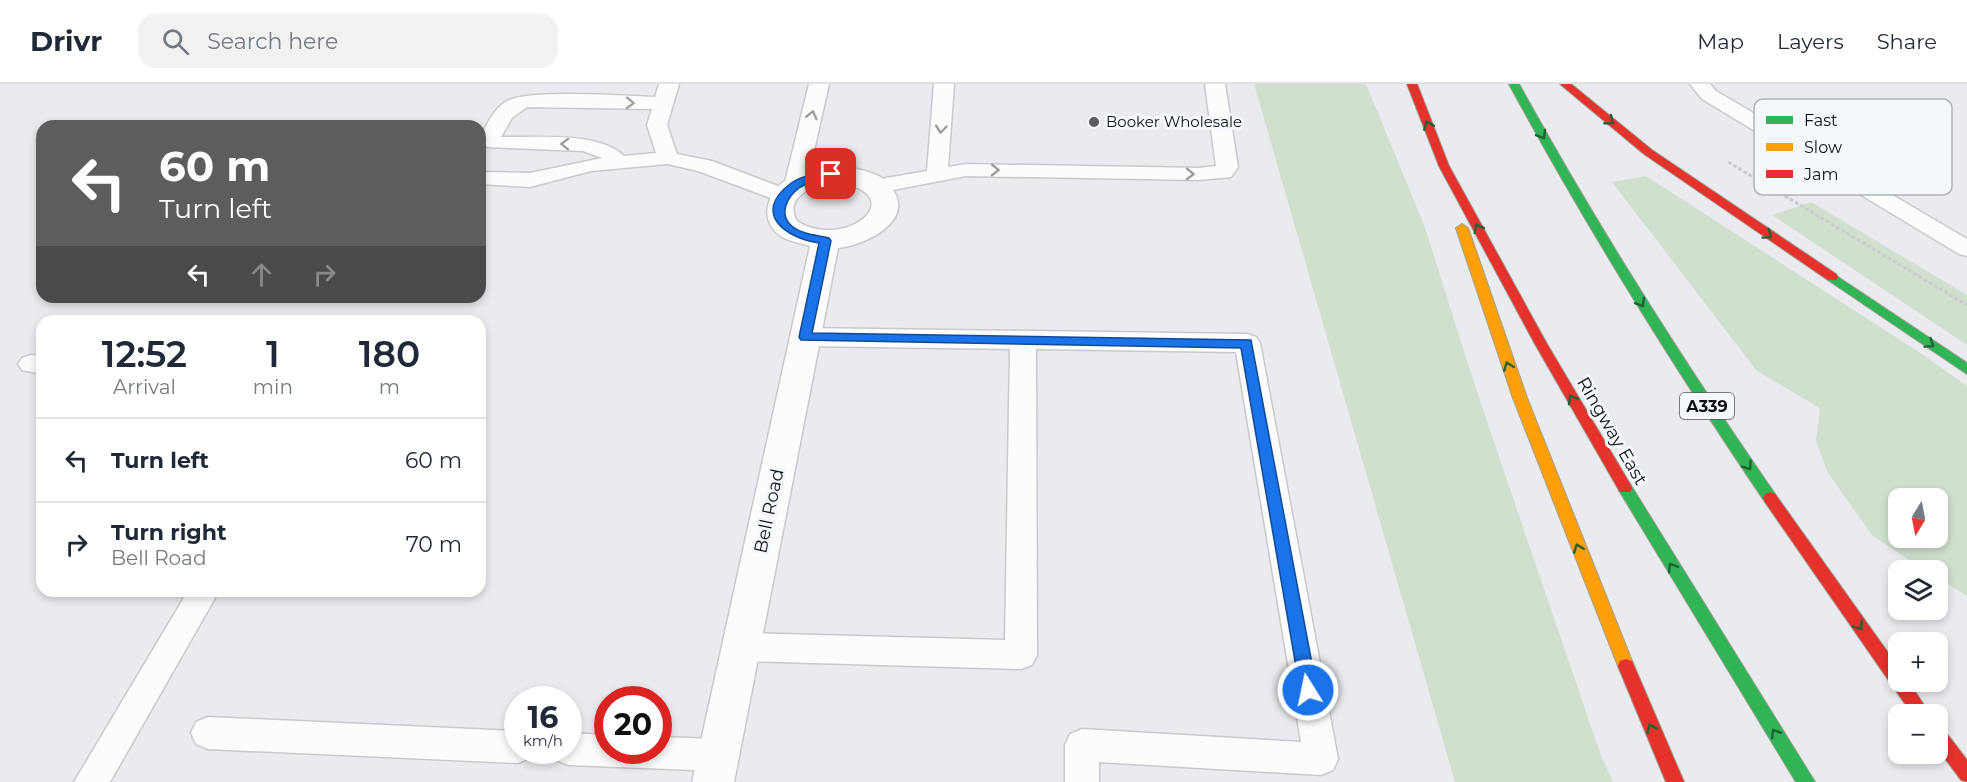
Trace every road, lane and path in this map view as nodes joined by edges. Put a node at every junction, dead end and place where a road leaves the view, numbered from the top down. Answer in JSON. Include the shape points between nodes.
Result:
{"nodes":[{"id":1,"x":944,"y":84,"type":"edge"},
{"id":2,"x":1215,"y":84,"type":"edge"},
{"id":3,"x":1412,"y":84,"type":"edge"},
{"id":4,"x":1514,"y":84,"type":"edge"},
{"id":5,"x":1565,"y":84,"type":"edge"},
{"id":6,"x":1700,"y":84,"type":"edge"},
{"id":7,"x":819,"y":85,"type":"edge"},
{"id":8,"x":666,"y":94,"type":"edge"},
{"id":9,"x":1754,"y":121,"type":"edge"},
{"id":10,"x":668,"y":158,"type":"junction"},
{"id":11,"x":1722,"y":158,"type":"dead end"},
{"id":12,"x":618,"y":162,"type":"junction"},
{"id":13,"x":1444,"y":166,"type":"junction"},
{"id":14,"x":937,"y":175,"type":"junction"},
{"id":15,"x":1754,"y":177,"type":"edge"},
{"id":16,"x":486,"y":178,"type":"edge"},
{"id":17,"x":877,"y":186,"type":"junction"},
{"id":18,"x":789,"y":191,"type":"junction"},
{"id":19,"x":1784,"y":195,"type":"edge"},
{"id":20,"x":1880,"y":195,"type":"edge"},
{"id":21,"x":825,"y":241,"type":"junction"},
{"id":22,"x":1965,"y":245,"type":"edge"},
{"id":23,"x":1967,"y":305,"type":"edge"},
{"id":24,"x":805,"y":337,"type":"junction"},
{"id":25,"x":1023,"y":340,"type":"junction"},
{"id":26,"x":1967,"y":369,"type":"edge"},
{"id":27,"x":200,"y":597,"type":"edge"},
{"id":28,"x":741,"y":647,"type":"junction"},
{"id":29,"x":1915,"y":704,"type":"edge"},
{"id":30,"x":208,"y":734,"type":"dead end"},
{"id":31,"x":504,"y":746,"type":"edge"},
{"id":32,"x":1948,"y":749,"type":"edge"},
{"id":33,"x":582,"y":751,"type":"edge"},
{"id":34,"x":716,"y":768,"type":"edge"},
{"id":35,"x":1967,"y":774,"type":"edge"},
{"id":36,"x":91,"y":782,"type":"edge"},
{"id":37,"x":1082,"y":782,"type":"edge"},
{"id":38,"x":1675,"y":782,"type":"edge"},
{"id":39,"x":1806,"y":782,"type":"edge"}],
"edges":[{"from":1,"to":14,"type":"lane","one_way":true},
{"from":14,"to":2,"type":"lane","one_way":true,"via":[[966,170],[1223,172],[1227,167]]},
{"from":13,"to":3,"type":"highway","name":"Ringway East","one_way":true},
{"from":4,"to":29,"type":"highway","number":"A339","one_way":true,"via":[[1660,334],[1728,438]]},
{"from":5,"to":26,"type":"highway","one_way":true,"via":[[1648,152]]},
{"from":6,"to":9,"type":"lane","via":[[1709,95]]},
{"from":18,"to":7,"type":"lane","one_way":true},
{"from":8,"to":10,"type":"lane","via":[[657,125]]},
{"from":12,"to":8,"type":"lane","one_way":true,"via":[[607,151],[583,145],[494,143],[490,139],[508,107],[516,103]]},
{"from":10,"to":12,"type":"lane"},
{"from":10,"to":18,"type":"lane"},
{"from":11,"to":15,"type":"path"},
{"from":12,"to":16,"type":"lane","via":[[530,180]]},
{"from":38,"to":13,"type":"highway","one_way":true,"via":[[1626,670],[1486,307]]},
{"from":39,"to":13,"type":"highway","name":"Ringway East","one_way":true,"via":[[1590,431]]},
{"from":14,"to":17,"type":"lane"},
{"from":17,"to":18,"type":"street","via":[[856,176],[831,174],[810,179]]},
{"from":17,"to":21,"type":"street","via":[[884,197],[884,213],[877,224],[861,234]]},
{"from":18,"to":21,"type":"street","via":[[779,213],[781,220],[789,230]]},
{"from":19,"to":23,"type":"path"},
{"from":20,"to":22,"type":"lane"},
{"from":21,"to":24,"type":"street","name":"Bell Road"},
{"from":24,"to":25,"type":"lane"},
{"from":24,"to":28,"type":"street","name":"Bell Road"},
{"from":25,"to":28,"type":"lane","via":[[1022,655]]},
{"from":25,"to":37,"type":"lane","via":[[1247,343],[1321,759],[1082,745]]},
{"from":27,"to":36,"type":"lane"},
{"from":28,"to":34,"type":"street","name":"Bell Road"},
{"from":30,"to":31,"type":"lane"},
{"from":32,"to":35,"type":"highway"},
{"from":33,"to":34,"type":"lane"}]}
